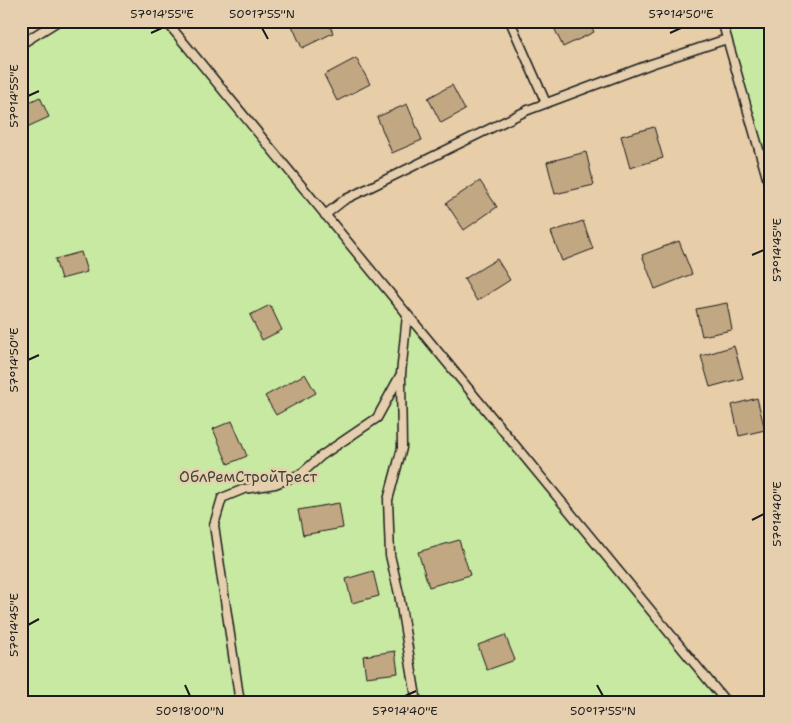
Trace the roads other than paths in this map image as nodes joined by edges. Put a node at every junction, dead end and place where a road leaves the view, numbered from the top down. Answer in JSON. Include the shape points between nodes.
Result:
{"nodes":[{"id":1,"x":58,"y":21,"type":"edge"},
{"id":2,"x":166,"y":21,"type":"edge"},
{"id":3,"x":510,"y":21,"type":"edge"},
{"id":4,"x":722,"y":21,"type":"edge"},
{"id":5,"x":727,"y":39,"type":"junction"},
{"id":6,"x":21,"y":44,"type":"edge"},
{"id":7,"x":546,"y":103,"type":"junction"},
{"id":8,"x":770,"y":188,"type":"edge"},
{"id":9,"x":325,"y":215,"type":"junction"},
{"id":10,"x":407,"y":314,"type":"junction"},
{"id":11,"x":401,"y":374,"type":"junction"},
{"id":12,"x":240,"y":703,"type":"edge"},
{"id":13,"x":417,"y":703,"type":"edge"},
{"id":14,"x":727,"y":703,"type":"edge"}],
"edges":[{"from":1,"to":6,"type":"lane"},
{"from":2,"to":9,"type":"lane"},
{"from":3,"to":7,"type":"lane"},
{"from":4,"to":5,"type":"lane"},
{"from":5,"to":7,"type":"lane"},
{"from":5,"to":8,"type":"lane"},
{"from":7,"to":9,"type":"lane","via":[[344,200]]},
{"from":9,"to":10,"type":"lane"},
{"from":10,"to":11,"type":"lane"},
{"from":10,"to":14,"type":"lane"},
{"from":11,"to":12,"type":"lane","via":[[377,418],[321,456],[301,474],[275,484],[244,488],[222,498],[214,526]]},
{"from":11,"to":13,"type":"lane","via":[[402,448],[388,500],[390,546]]}]}
